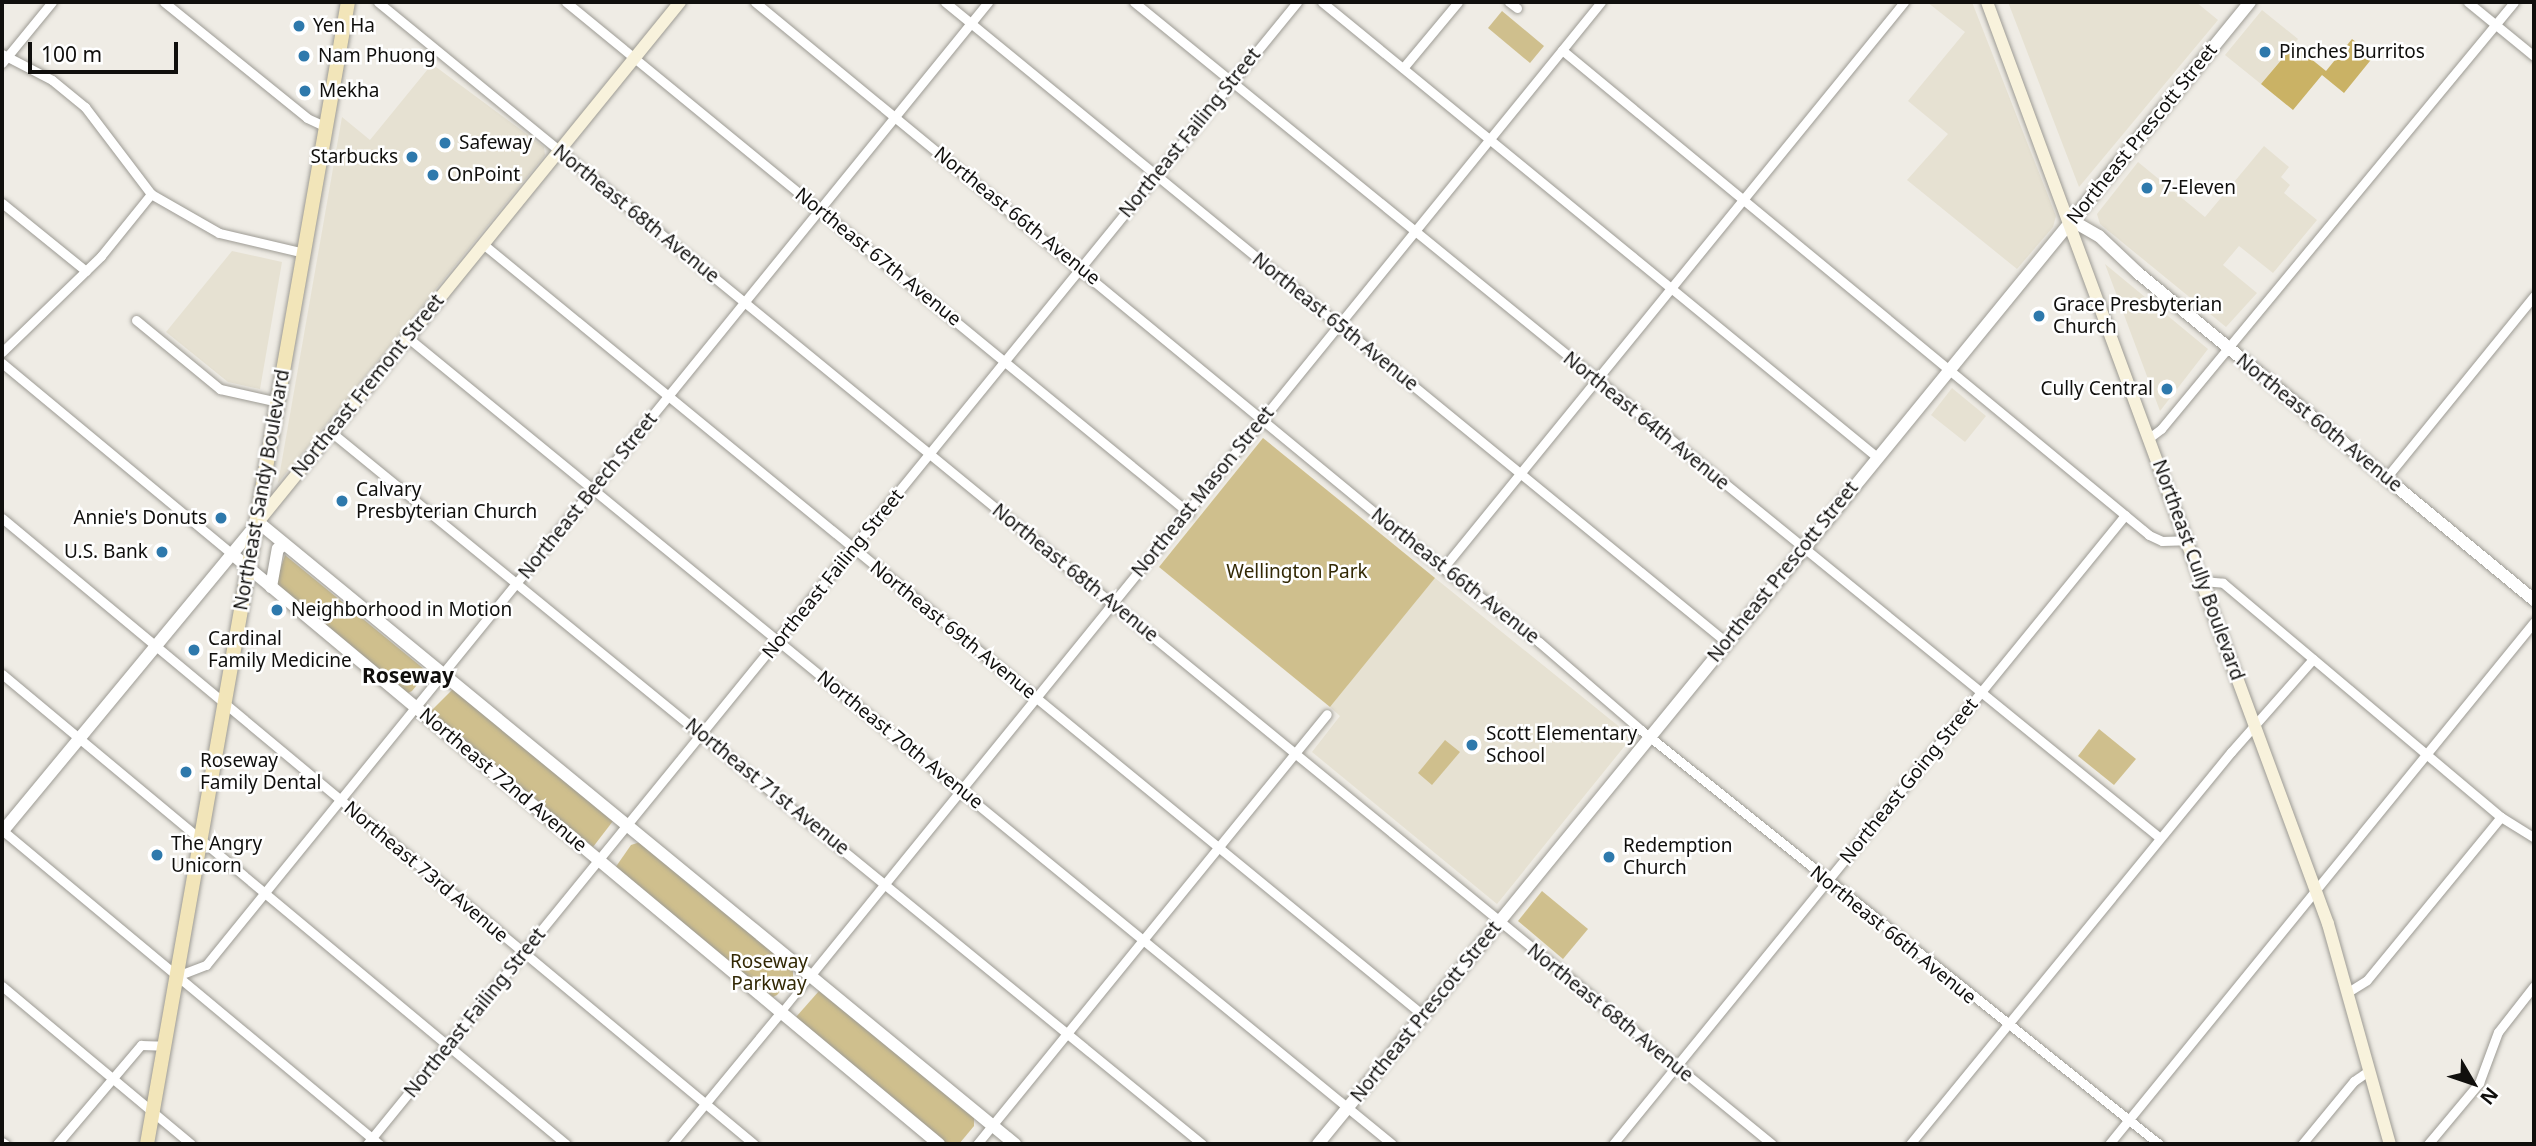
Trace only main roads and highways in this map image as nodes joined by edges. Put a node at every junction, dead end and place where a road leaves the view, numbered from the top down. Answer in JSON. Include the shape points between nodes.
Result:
{"nodes":[{"id":1,"x":348,"y":2,"type":"edge"},
{"id":2,"x":680,"y":2,"type":"edge"},
{"id":3,"x":1987,"y":2,"type":"edge"},
{"id":4,"x":258,"y":522,"type":"junction"},
{"id":5,"x":147,"y":1144,"type":"edge"},
{"id":6,"x":2390,"y":1144,"type":"edge"}],
"edges":[{"from":1,"to":4,"type":"main road","name":"Northeast Sandy Boulevard"},
{"from":2,"to":4,"type":"main road","name":"Northeast Fremont Street"},
{"from":3,"to":6,"type":"main road","name":"Northeast Cully Boulevard","via":[[2316,890]]},
{"from":4,"to":5,"type":"main road","name":"Northeast Sandy Boulevard"}]}
